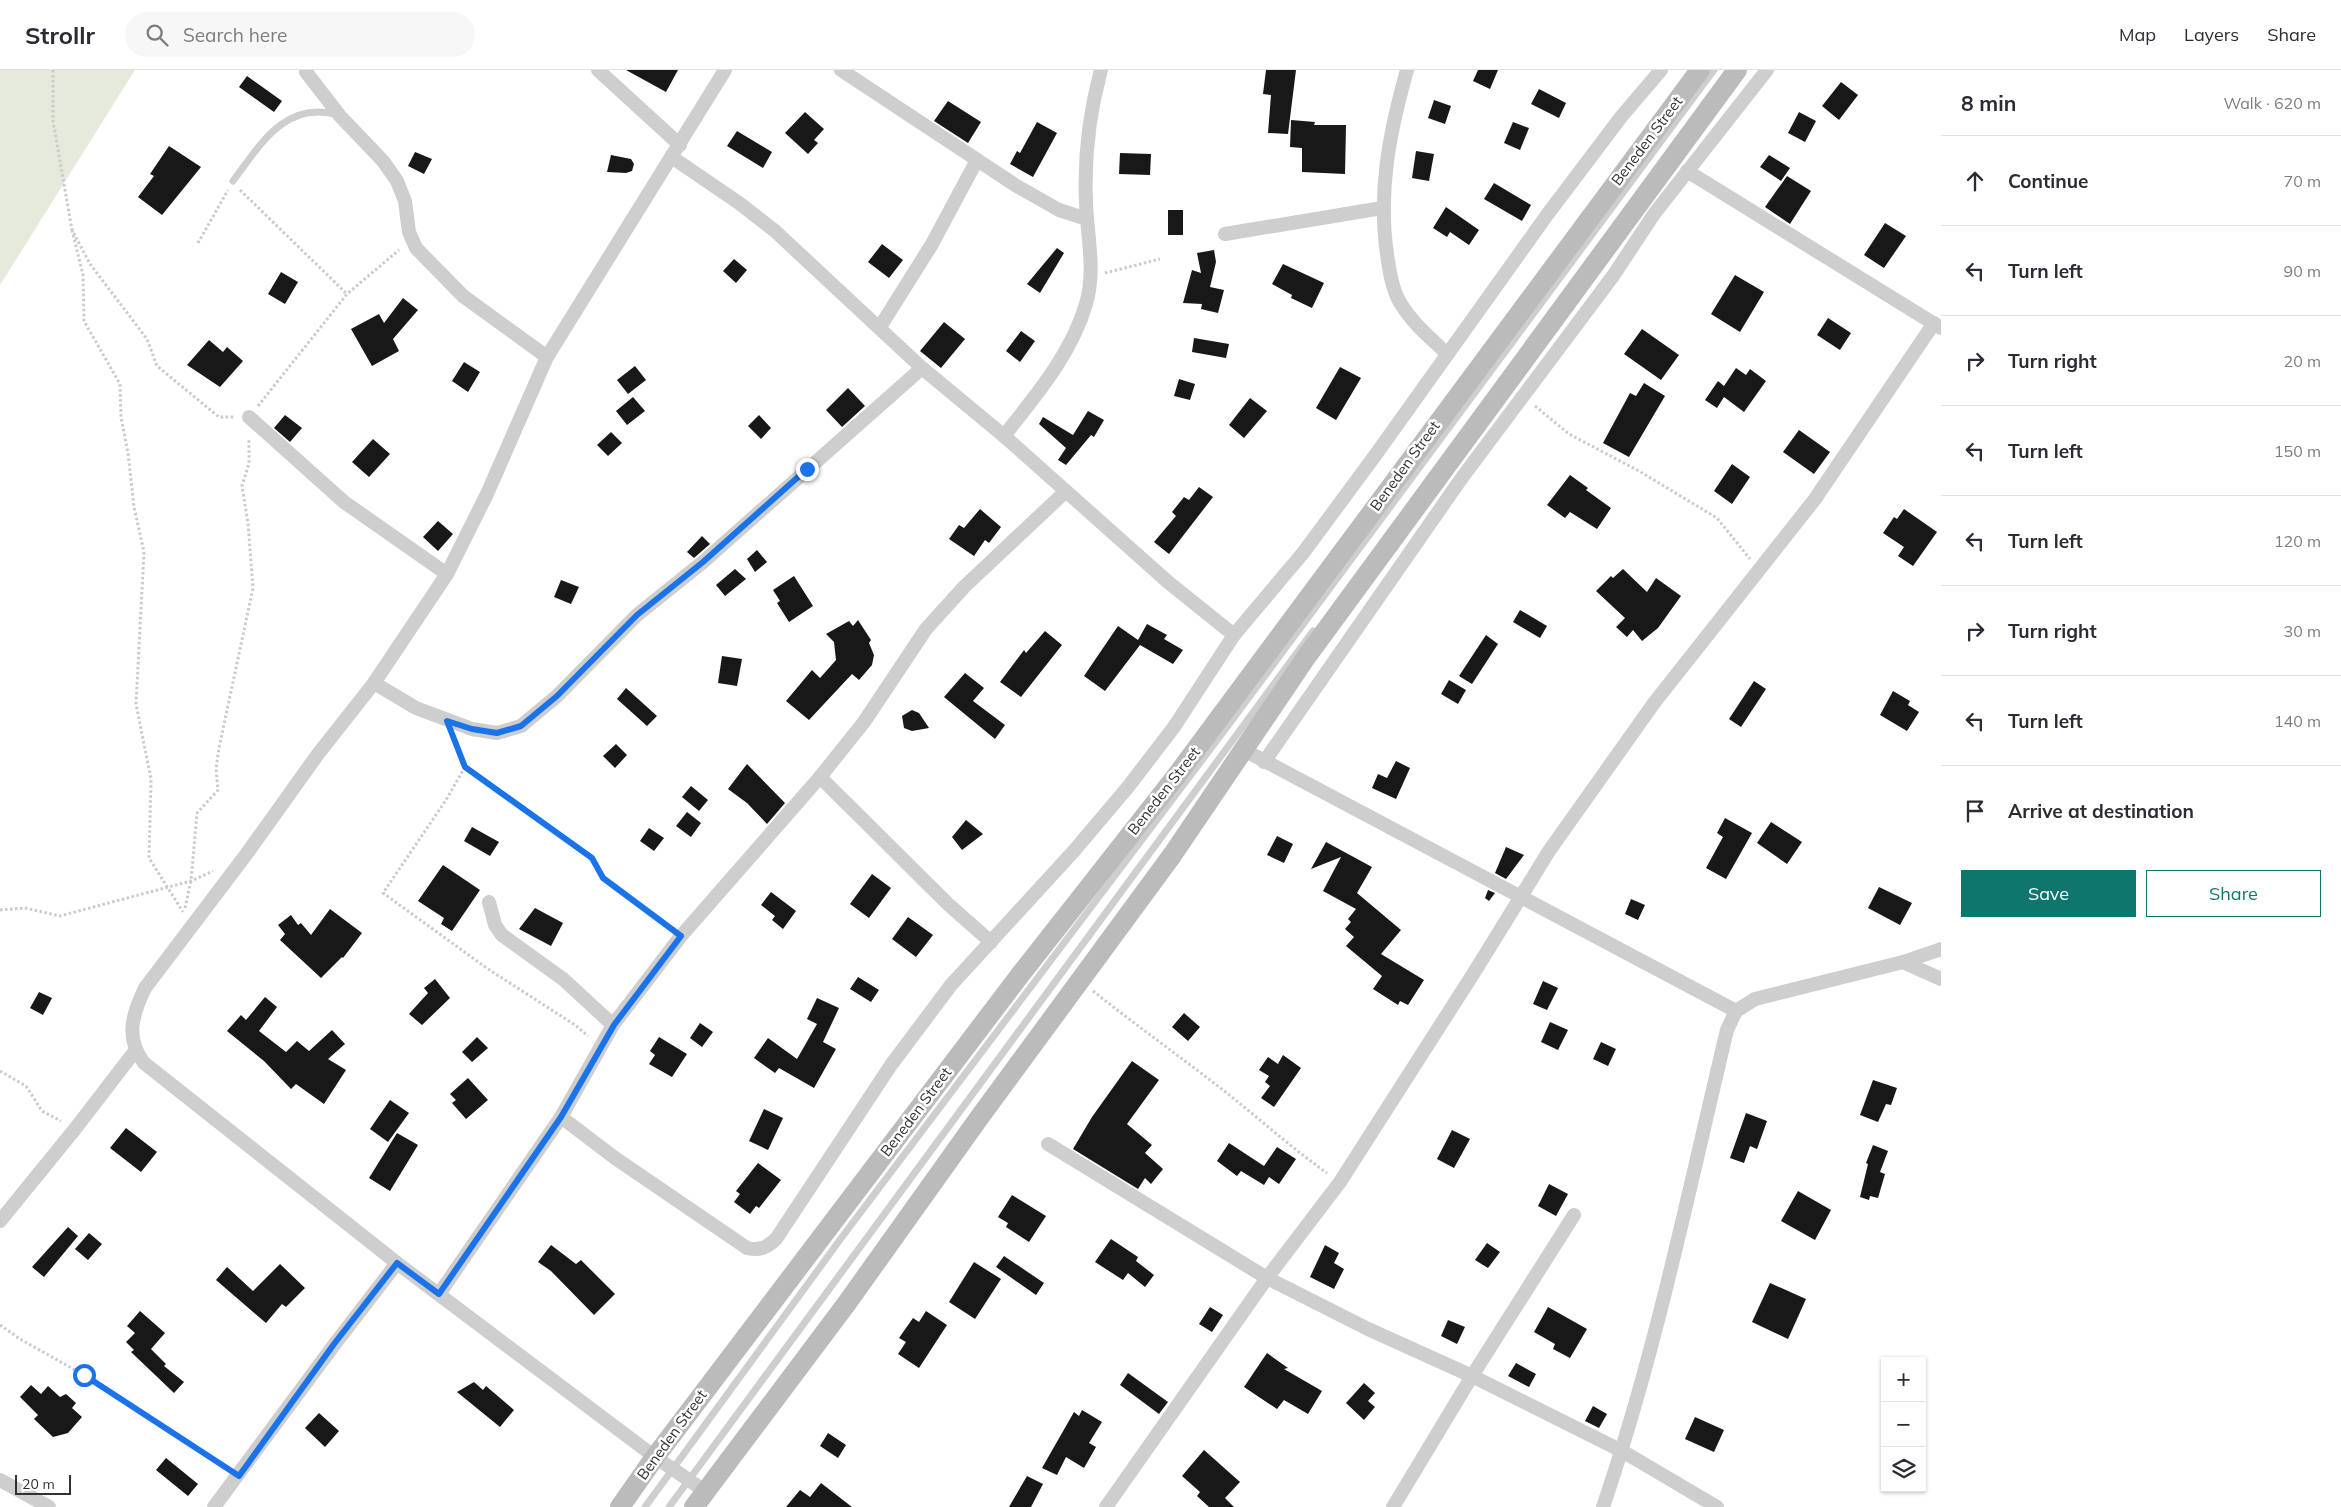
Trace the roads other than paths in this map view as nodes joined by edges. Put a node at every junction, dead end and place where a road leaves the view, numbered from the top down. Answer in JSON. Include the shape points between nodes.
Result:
{"nodes":[{"id":1,"x":307,"y":70,"type":"edge"},
{"id":2,"x":598,"y":70,"type":"edge"},
{"id":3,"x":725,"y":70,"type":"edge"},
{"id":4,"x":841,"y":70,"type":"edge"},
{"id":5,"x":1101,"y":70,"type":"edge"},
{"id":6,"x":1407,"y":70,"type":"edge"},
{"id":7,"x":1661,"y":70,"type":"edge"},
{"id":8,"x":1700,"y":70,"type":"edge"},
{"id":9,"x":1714,"y":70,"type":"edge"},
{"id":10,"x":1728,"y":70,"type":"edge"},
{"id":11,"x":1737,"y":70,"type":"edge"},
{"id":12,"x":1768,"y":70,"type":"edge"},
{"id":13,"x":340,"y":116,"type":"junction"},
{"id":14,"x":1674,"y":142,"type":"dead end"},
{"id":15,"x":680,"y":145,"type":"junction"},
{"id":16,"x":672,"y":158,"type":"junction"},
{"id":17,"x":977,"y":160,"type":"junction"},
{"id":18,"x":1687,"y":171,"type":"junction"},
{"id":19,"x":233,"y":182,"type":"road end"},
{"id":20,"x":1382,"y":208,"type":"junction"},
{"id":21,"x":1087,"y":219,"type":"junction"},
{"id":22,"x":1225,"y":234,"type":"dead end"},
{"id":23,"x":1937,"y":326,"type":"edge"},
{"id":24,"x":880,"y":328,"type":"junction"},
{"id":25,"x":1447,"y":354,"type":"junction"},
{"id":26,"x":547,"y":357,"type":"junction"},
{"id":27,"x":922,"y":368,"type":"junction"},
{"id":28,"x":249,"y":417,"type":"road end"},
{"id":29,"x":1004,"y":436,"type":"junction"},
{"id":30,"x":1065,"y":492,"type":"junction"},
{"id":31,"x":446,"y":574,"type":"junction"},
{"id":32,"x":1320,"y":621,"type":"dead end"},
{"id":33,"x":1234,"y":635,"type":"junction"},
{"id":34,"x":374,"y":683,"type":"junction"},
{"id":35,"x":1244,"y":750,"type":"junction"},
{"id":36,"x":1264,"y":762,"type":"junction"},
{"id":37,"x":820,"y":777,"type":"junction"},
{"id":38,"x":1521,"y":896,"type":"junction"},
{"id":39,"x":489,"y":902,"type":"dead end"},
{"id":40,"x":991,"y":942,"type":"junction"},
{"id":41,"x":1941,"y":949,"type":"edge"},
{"id":42,"x":1903,"y":962,"type":"junction"},
{"id":43,"x":1941,"y":979,"type":"edge"},
{"id":44,"x":1736,"y":1011,"type":"junction"},
{"id":45,"x":614,"y":1025,"type":"junction"},
{"id":46,"x":135,"y":1051,"type":"junction"},
{"id":47,"x":561,"y":1117,"type":"junction"},
{"id":48,"x":1048,"y":1144,"type":"dead end"},
{"id":49,"x":1574,"y":1215,"type":"dead end"},
{"id":50,"x":0,"y":1221,"type":"edge"},
{"id":51,"x":397,"y":1263,"type":"junction"},
{"id":52,"x":1268,"y":1278,"type":"junction"},
{"id":53,"x":439,"y":1294,"type":"junction"},
{"id":54,"x":1472,"y":1376,"type":"junction"},
{"id":55,"x":1622,"y":1450,"type":"junction"},
{"id":56,"x":655,"y":1457,"type":"junction"},
{"id":57,"x":672,"y":1469,"type":"junction"},
{"id":58,"x":0,"y":1480,"type":"edge"},
{"id":59,"x":688,"y":1480,"type":"junction"},
{"id":60,"x":699,"y":1499,"type":"edge"},
{"id":61,"x":49,"y":1507,"type":"edge"},
{"id":62,"x":214,"y":1507,"type":"edge"},
{"id":63,"x":620,"y":1507,"type":"edge"},
{"id":64,"x":645,"y":1507,"type":"edge"},
{"id":65,"x":669,"y":1507,"type":"edge"},
{"id":66,"x":1106,"y":1507,"type":"edge"},
{"id":67,"x":1394,"y":1507,"type":"edge"},
{"id":68,"x":1603,"y":1507,"type":"edge"},
{"id":69,"x":1717,"y":1507,"type":"edge"}],
"edges":[{"from":1,"to":13,"type":"street"},
{"from":2,"to":15,"type":"street"},
{"from":3,"to":15,"type":"street"},
{"from":4,"to":17,"type":"street"},
{"from":5,"to":21,"type":"street","via":[[1086,143]]},
{"from":6,"to":20,"type":"street","via":[[1392,121]]},
{"from":7,"to":25,"type":"street","via":[[1547,215]]},
{"from":8,"to":56,"type":"main road","name":"Beneden Street","via":[[1174,779],[1020,975]]},
{"from":9,"to":57,"type":"lane"},
{"from":10,"to":14,"type":"lane"},
{"from":11,"to":35,"type":"main road","name":"Beneden Street","via":[[1313,648]]},
{"from":12,"to":18,"type":"street"},
{"from":13,"to":19,"type":"lane","via":[[310,111],[288,119],[258,147]]},
{"from":13,"to":26,"type":"street","via":[[383,161],[397,181],[405,201],[411,240],[416,248],[463,296]]},
{"from":15,"to":16,"type":"street"},
{"from":16,"to":24,"type":"street","via":[[774,231]]},
{"from":16,"to":26,"type":"street"},
{"from":17,"to":21,"type":"street","via":[[1059,210]]},
{"from":17,"to":24,"type":"street","via":[[932,244]]},
{"from":18,"to":23,"type":"street"},
{"from":18,"to":36,"type":"street","via":[[1461,479]]},
{"from":20,"to":22,"type":"street"},
{"from":20,"to":25,"type":"street","via":[[1390,278],[1399,303]]},
{"from":21,"to":29,"type":"street","via":[[1091,276],[1086,303],[1073,338],[1048,380]]},
{"from":23,"to":38,"type":"street","via":[[1815,499],[1654,703],[1549,850]]},
{"from":24,"to":27,"type":"street"},
{"from":25,"to":33,"type":"street","via":[[1303,553]]},
{"from":26,"to":31,"type":"street","via":[[487,494]]},
{"from":27,"to":29,"type":"street"},
{"from":27,"to":34,"type":"street","via":[[703,562],[637,615],[557,696],[521,726],[497,733],[472,729],[416,708]]},
{"from":28,"to":31,"type":"street","via":[[344,502]]},
{"from":29,"to":30,"type":"street"},
{"from":30,"to":33,"type":"street"},
{"from":30,"to":37,"type":"street","via":[[964,586],[926,629],[864,722]]},
{"from":31,"to":34,"type":"street"},
{"from":32,"to":59,"type":"lane","via":[[906,1188]]},
{"from":33,"to":40,"type":"street","via":[[1174,727],[1108,813]]},
{"from":34,"to":46,"type":"street","via":[[245,856],[189,917],[134,1010]]},
{"from":35,"to":36,"type":"street"},
{"from":35,"to":60,"type":"main road","name":"Beneden Street","via":[[1173,854],[984,1110],[847,1303]]},
{"from":36,"to":38,"type":"street"},
{"from":37,"to":40,"type":"street","via":[[949,905]]},
{"from":37,"to":45,"type":"street","via":[[681,936]]},
{"from":38,"to":44,"type":"street"},
{"from":38,"to":52,"type":"street","via":[[1340,1182]]},
{"from":39,"to":45,"type":"street","via":[[495,925],[502,935],[563,980]]},
{"from":40,"to":47,"type":"street","via":[[951,985],[891,1065],[768,1247],[747,1248]]},
{"from":41,"to":42,"type":"street"},
{"from":42,"to":43,"type":"street"},
{"from":42,"to":44,"type":"street","via":[[1755,999]]},
{"from":44,"to":55,"type":"street","via":[[1727,1030],[1649,1356]]},
{"from":45,"to":47,"type":"street"},
{"from":46,"to":50,"type":"street"},
{"from":46,"to":51,"type":"street","via":[[144,1063]]},
{"from":47,"to":53,"type":"street"},
{"from":48,"to":52,"type":"street"},
{"from":49,"to":54,"type":"street"},
{"from":51,"to":53,"type":"street"},
{"from":51,"to":62,"type":"street"},
{"from":52,"to":54,"type":"street","via":[[1368,1329]]},
{"from":52,"to":66,"type":"street"},
{"from":53,"to":56,"type":"street"},
{"from":54,"to":55,"type":"street"},
{"from":54,"to":67,"type":"street"},
{"from":55,"to":68,"type":"street"},
{"from":55,"to":69,"type":"street"},
{"from":56,"to":57,"type":"street"},
{"from":56,"to":63,"type":"main road","name":"Beneden Street"},
{"from":57,"to":59,"type":"street"},
{"from":57,"to":64,"type":"lane"},
{"from":58,"to":61,"type":"street"},
{"from":59,"to":60,"type":"street"},
{"from":59,"to":65,"type":"lane"}]}
